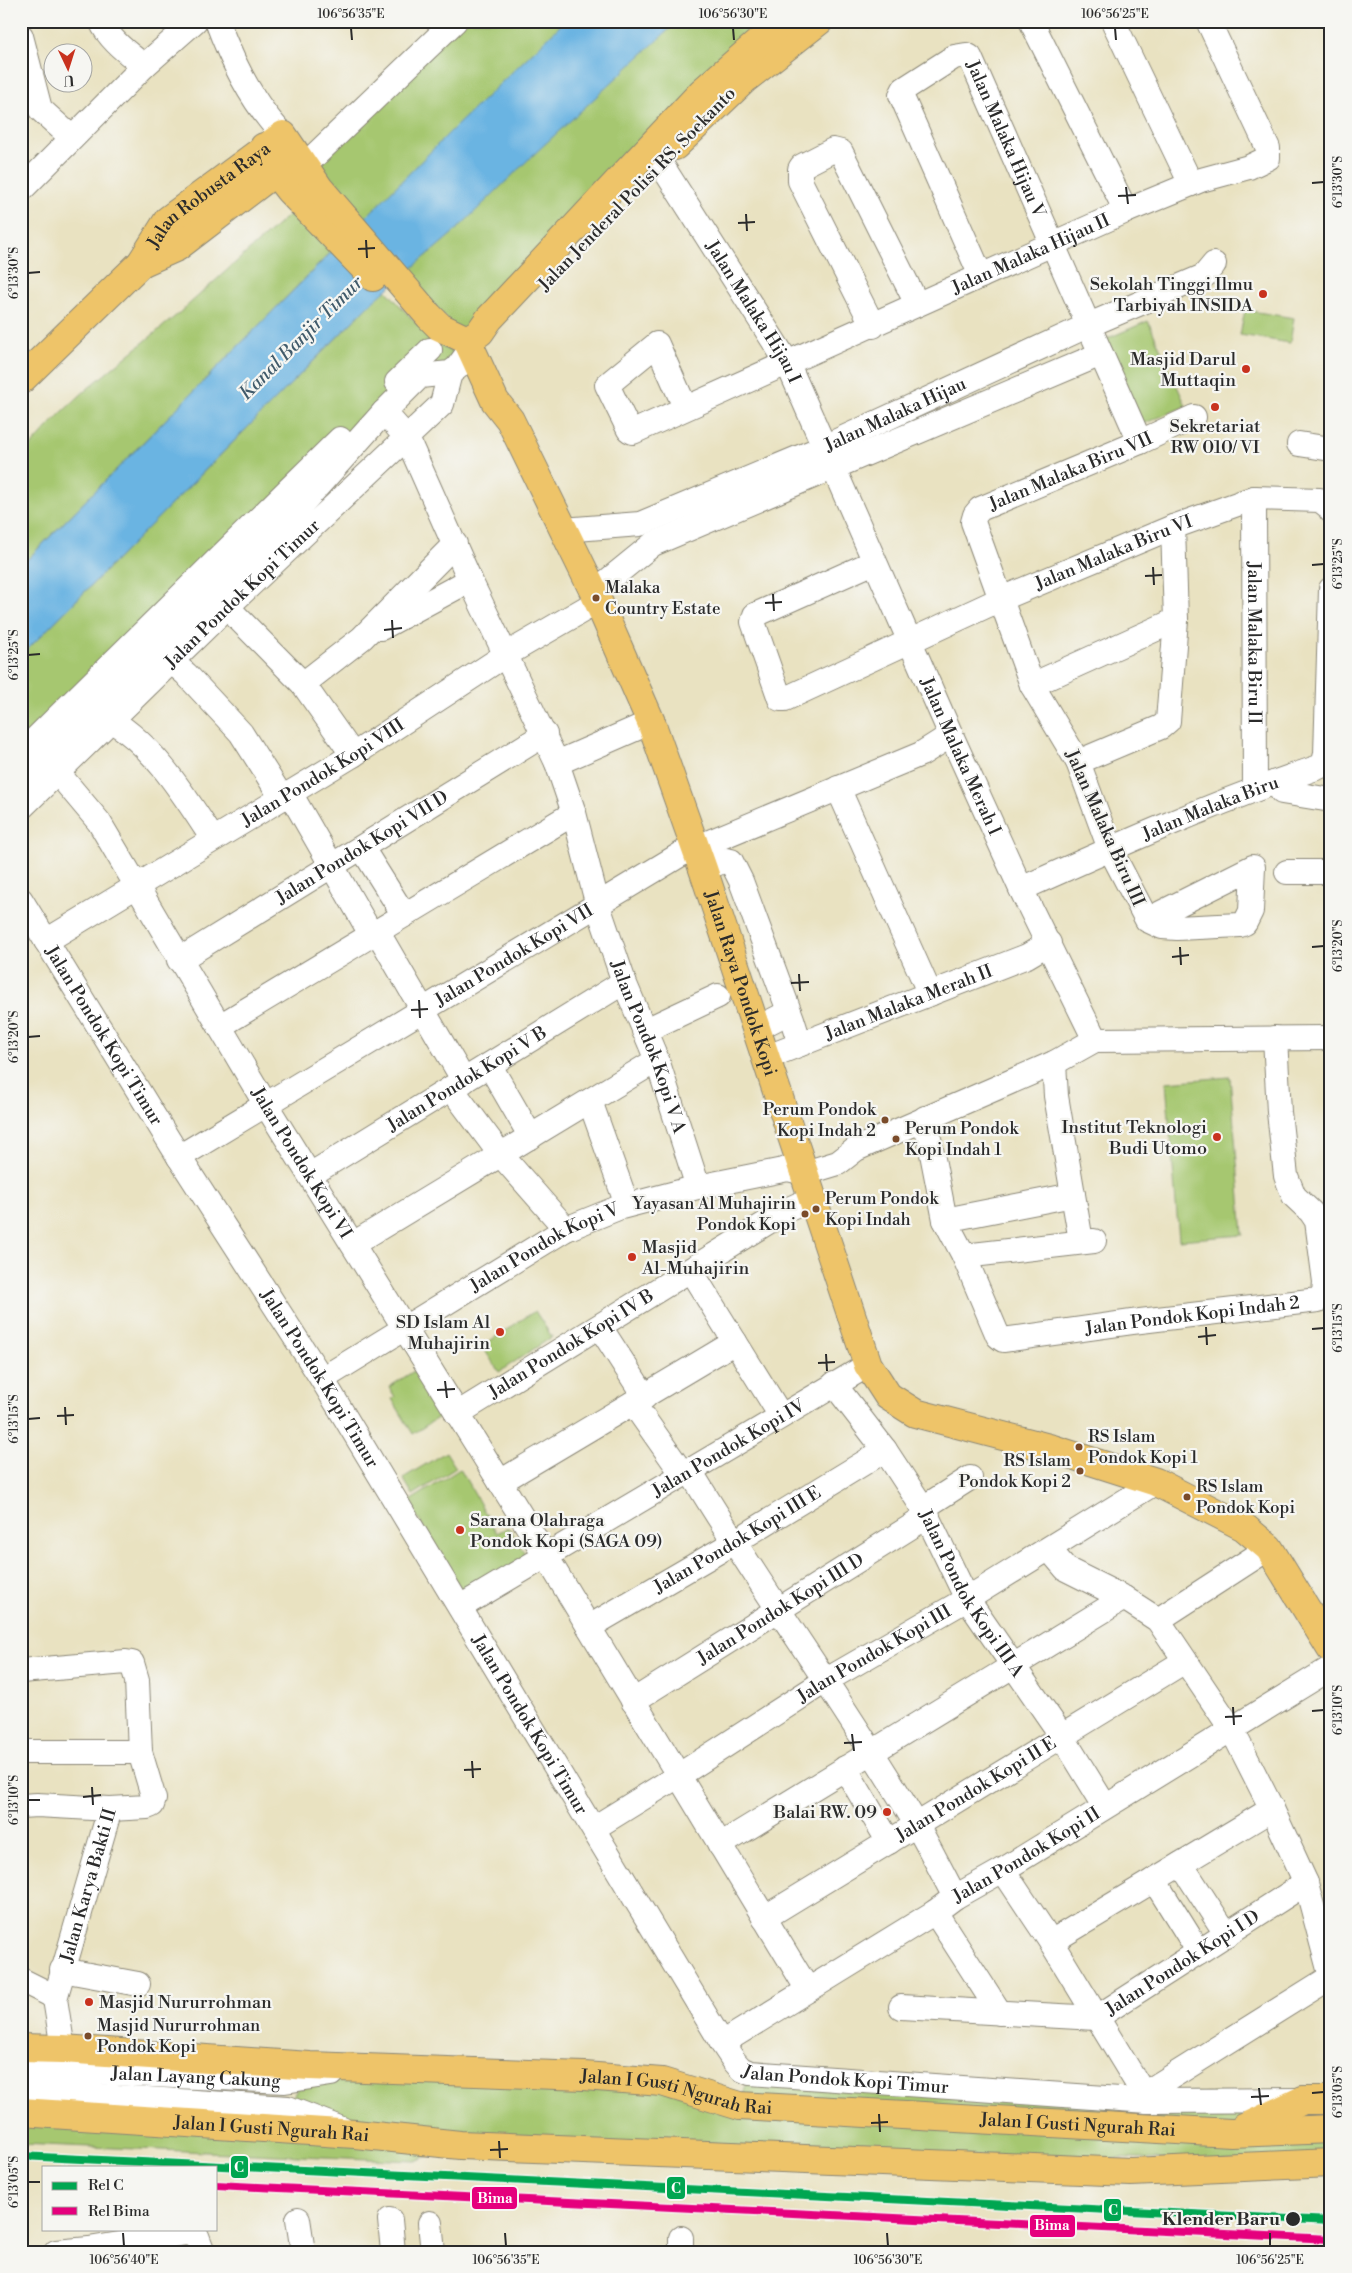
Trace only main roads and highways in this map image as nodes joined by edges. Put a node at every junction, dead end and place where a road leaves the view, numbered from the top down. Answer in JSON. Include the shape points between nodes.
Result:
{"nodes":[{"id":1,"x":819,"y":21,"type":"edge"},
{"id":2,"x":782,"y":32,"type":"edge"},
{"id":3,"x":273,"y":143,"type":"junction"},
{"id":4,"x":308,"y":186,"type":"junction"},
{"id":5,"x":471,"y":351,"type":"junction"},
{"id":6,"x":21,"y":380,"type":"edge"},
{"id":7,"x":1331,"y":1649,"type":"edge"},
{"id":8,"x":21,"y":2048,"type":"edge"},
{"id":9,"x":1331,"y":2100,"type":"edge"},
{"id":10,"x":21,"y":2112,"type":"edge"},
{"id":11,"x":1331,"y":2129,"type":"edge"},
{"id":12,"x":1230,"y":2133,"type":"junction"},
{"id":13,"x":1331,"y":2162,"type":"edge"}],
"edges":[{"from":1,"to":2,"type":"main road","name":"Jalan Jenderal Polisi RS. Soekanto"},
{"from":2,"to":5,"type":"main road","name":"Jalan Jenderal Polisi RS. Soekanto","via":[[745,79],[659,161],[501,329]]},
{"from":2,"to":5,"type":"main road","name":"Jalan Jenderal Polisi RS. Soekanto","via":[[702,92],[489,319]]},
{"from":3,"to":4,"type":"main road"},
{"from":3,"to":4,"type":"main road","name":"Jalan Robusta Raya"},
{"from":3,"to":6,"type":"main road","name":"Jalan Robusta Raya","via":[[177,247],[141,263]]},
{"from":4,"to":5,"type":"main road","via":[[427,331],[440,327]]},
{"from":5,"to":7,"type":"main road","name":"Jalan Raya Pondok Kopi","via":[[511,392],[510,420],[596,597],[650,722],[699,858],[801,1175],[868,1365],[888,1396],[915,1413],[1052,1449],[1156,1482],[1244,1527],[1269,1548]]},
{"from":8,"to":12,"type":"main road","name":"Jalan I Gusti Ngurah Rai","via":[[369,2068],[584,2076],[662,2082],[740,2106]]},
{"from":9,"to":12,"type":"main road","via":[[1302,2100]]},
{"from":10,"to":13,"type":"main road","name":"Jalan I Gusti Ngurah Rai","via":[[355,2134],[505,2148],[1132,2172]]},
{"from":11,"to":12,"type":"main road","name":"Jalan I Gusti Ngurah Rai"}]}
